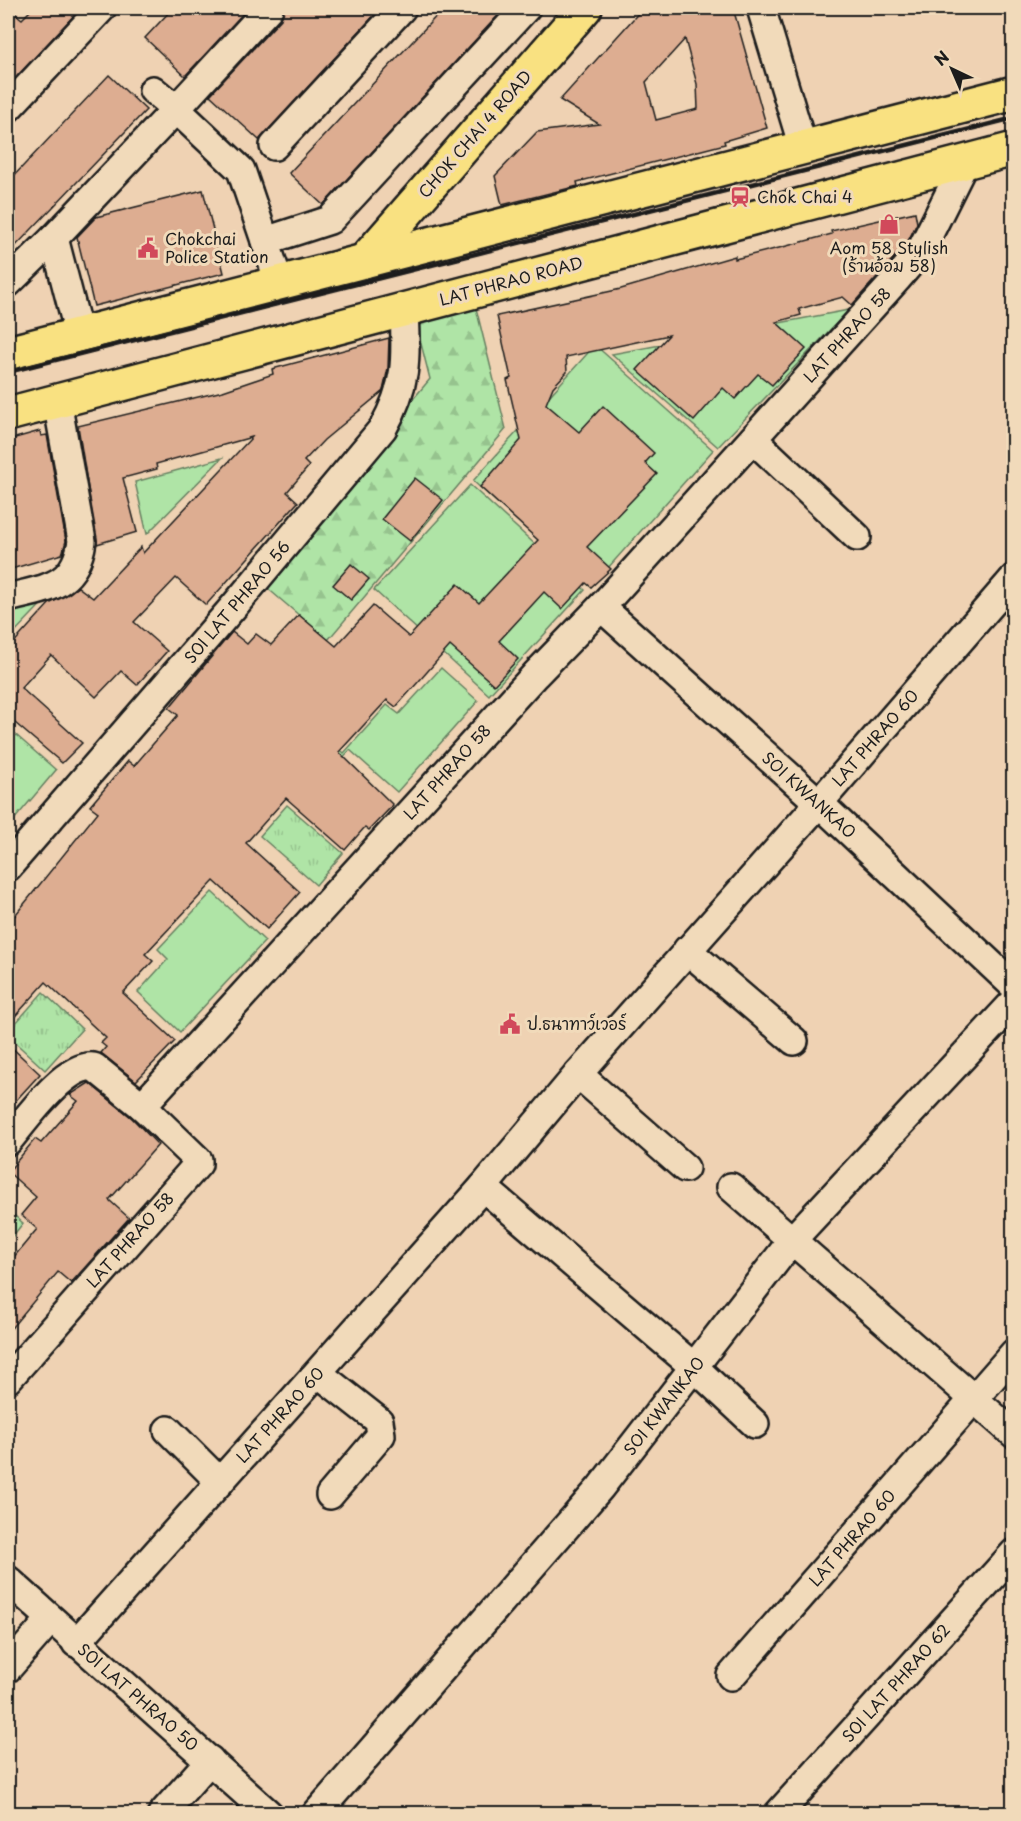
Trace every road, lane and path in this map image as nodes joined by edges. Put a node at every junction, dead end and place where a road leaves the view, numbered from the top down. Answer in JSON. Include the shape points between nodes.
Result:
{"nodes":[{"id":1,"x":102,"y":8,"type":"edge"},
{"id":2,"x":269,"y":8,"type":"edge"},
{"id":3,"x":402,"y":8,"type":"edge"},
{"id":4,"x":526,"y":8,"type":"edge"},
{"id":5,"x":577,"y":10,"type":"edge"},
{"id":6,"x":768,"y":12,"type":"edge"},
{"id":7,"x":153,"y":90,"type":"dead end"},
{"id":8,"x":1014,"y":93,"type":"edge"},
{"id":9,"x":8,"y":108,"type":"edge"},
{"id":10,"x":176,"y":109,"type":"junction"},
{"id":11,"x":274,"y":146,"type":"dead end"},
{"id":12,"x":802,"y":147,"type":"junction"},
{"id":13,"x":1014,"y":149,"type":"edge"},
{"id":14,"x":965,"y":162,"type":"junction"},
{"id":15,"x":54,"y":238,"type":"junction"},
{"id":16,"x":265,"y":241,"type":"junction"},
{"id":17,"x":364,"y":261,"type":"junction"},
{"id":18,"x":279,"y":282,"type":"junction"},
{"id":19,"x":8,"y":284,"type":"edge"},
{"id":20,"x":404,"y":309,"type":"junction"},
{"id":21,"x":79,"y":334,"type":"junction"},
{"id":22,"x":8,"y":352,"type":"edge"},
{"id":23,"x":57,"y":402,"type":"junction"},
{"id":24,"x":8,"y":414,"type":"edge"},
{"id":25,"x":753,"y":439,"type":"junction"},
{"id":26,"x":858,"y":537,"type":"dead end"},
{"id":27,"x":1014,"y":578,"type":"edge"},
{"id":28,"x":8,"y":598,"type":"edge"},
{"id":29,"x":601,"y":607,"type":"junction"},
{"id":30,"x":819,"y":803,"type":"junction"},
{"id":31,"x":8,"y":867,"type":"edge"},
{"id":32,"x":687,"y":950,"type":"junction"},
{"id":33,"x":1014,"y":986,"type":"edge"},
{"id":34,"x":1014,"y":1002,"type":"edge"},
{"id":35,"x":794,"y":1041,"type":"dead end"},
{"id":36,"x":578,"y":1074,"type":"junction"},
{"id":37,"x":142,"y":1106,"type":"junction"},
{"id":38,"x":8,"y":1141,"type":"edge"},
{"id":39,"x":685,"y":1168,"type":"dead end"},
{"id":40,"x":483,"y":1187,"type":"junction"},
{"id":41,"x":731,"y":1187,"type":"dead end"},
{"id":42,"x":793,"y":1239,"type":"junction"},
{"id":43,"x":1014,"y":1353,"type":"edge"},
{"id":44,"x":694,"y":1367,"type":"junction"},
{"id":45,"x":318,"y":1373,"type":"junction"},
{"id":46,"x":8,"y":1378,"type":"edge"},
{"id":47,"x":974,"y":1400,"type":"junction"},
{"id":48,"x":756,"y":1424,"type":"dead end"},
{"id":49,"x":168,"y":1430,"type":"dead end"},
{"id":50,"x":1014,"y":1434,"type":"edge"},
{"id":51,"x":220,"y":1482,"type":"junction"},
{"id":52,"x":330,"y":1495,"type":"dead end"},
{"id":53,"x":1014,"y":1553,"type":"edge"},
{"id":54,"x":8,"y":1580,"type":"edge"},
{"id":55,"x":50,"y":1620,"type":"junction"},
{"id":56,"x":76,"y":1643,"type":"junction"},
{"id":57,"x":8,"y":1668,"type":"edge"},
{"id":58,"x":731,"y":1676,"type":"dead end"},
{"id":59,"x":210,"y":1760,"type":"junction"},
{"id":60,"x":162,"y":1814,"type":"edge"},
{"id":61,"x":268,"y":1814,"type":"edge"},
{"id":62,"x":315,"y":1814,"type":"edge"},
{"id":63,"x":778,"y":1814,"type":"edge"}],
"edges":[{"from":1,"to":9,"type":"street"},
{"from":2,"to":10,"type":"street"},
{"from":3,"to":11,"type":"street"},
{"from":4,"to":16,"type":"street","via":[[330,220]]},
{"from":5,"to":17,"type":"main road","name":"CHOK CHAI 4 ROAD"},
{"from":6,"to":12,"type":"street"},
{"from":7,"to":10,"type":"street"},
{"from":8,"to":12,"type":"main road"},
{"from":10,"to":15,"type":"street"},
{"from":10,"to":16,"type":"street","via":[[241,170]]},
{"from":12,"to":17,"type":"main road"},
{"from":13,"to":14,"type":"main road","name":"LAT PHRAO ROAD"},
{"from":14,"to":20,"type":"main road","name":"LAT PHRAO ROAD"},
{"from":14,"to":25,"type":"street","name":"LAT PHRAO 58","via":[[920,252]]},
{"from":15,"to":19,"type":"street"},
{"from":15,"to":21,"type":"street"},
{"from":16,"to":18,"type":"street"},
{"from":17,"to":18,"type":"main road"},
{"from":18,"to":21,"type":"main road"},
{"from":20,"to":23,"type":"main road","name":"LAT PHRAO ROAD"},
{"from":20,"to":31,"type":"street","name":"SOI LAT PHRAO 56","via":[[403,381],[383,428]]},
{"from":21,"to":22,"type":"main road"},
{"from":23,"to":24,"type":"main road","name":"LAT PHRAO ROAD"},
{"from":23,"to":28,"type":"street","via":[[82,541],[78,560],[71,573],[57,585]]},
{"from":25,"to":26,"type":"street"},
{"from":25,"to":29,"type":"street","name":"LAT PHRAO 58"},
{"from":27,"to":30,"type":"street","name":"LAT PHRAO 60"},
{"from":29,"to":30,"type":"street","name":"SOI KWANKAO"},
{"from":29,"to":37,"type":"street","name":"LAT PHRAO 58"},
{"from":30,"to":32,"type":"street","name":"LAT PHRAO 60"},
{"from":30,"to":33,"type":"street","name":"SOI KWANKAO"},
{"from":32,"to":35,"type":"street"},
{"from":32,"to":36,"type":"street","name":"LAT PHRAO 60"},
{"from":34,"to":42,"type":"street","name":"SOI KWANKAO"},
{"from":36,"to":39,"type":"street"},
{"from":36,"to":40,"type":"street","name":"LAT PHRAO 60"},
{"from":37,"to":38,"type":"street","name":"LAT PHRAO 58","via":[[94,1067],[84,1066],[50,1092]]},
{"from":37,"to":46,"type":"street","name":"LAT PHRAO 58","via":[[196,1155],[198,1164]]},
{"from":40,"to":44,"type":"street"},
{"from":40,"to":45,"type":"street","name":"LAT PHRAO 60"},
{"from":41,"to":42,"type":"street"},
{"from":42,"to":44,"type":"street","name":"SOI KWANKAO"},
{"from":42,"to":47,"type":"street"},
{"from":43,"to":47,"type":"street","name":"LAT PHRAO 60"},
{"from":44,"to":48,"type":"street"},
{"from":44,"to":62,"type":"street","name":"SOI KWANKAO","via":[[600,1488]]},
{"from":45,"to":51,"type":"street","name":"LAT PHRAO 60"},
{"from":45,"to":52,"type":"street","via":[[379,1421],[382,1428],[381,1435]]},
{"from":47,"to":50,"type":"street"},
{"from":47,"to":58,"type":"street","name":"LAT PHRAO 60"},
{"from":49,"to":51,"type":"street"},
{"from":51,"to":56,"type":"street","name":"LAT PHRAO 60"},
{"from":53,"to":63,"type":"street","name":"SOI LAT PHRAO 62"},
{"from":54,"to":55,"type":"street","name":"SOI LAT PHRAO 50"},
{"from":55,"to":56,"type":"street","name":"SOI LAT PHRAO 50"},
{"from":55,"to":57,"type":"street"},
{"from":56,"to":59,"type":"street","name":"SOI LAT PHRAO 50"},
{"from":59,"to":60,"type":"street"},
{"from":59,"to":61,"type":"street","name":"SOI LAT PHRAO 50"}]}
